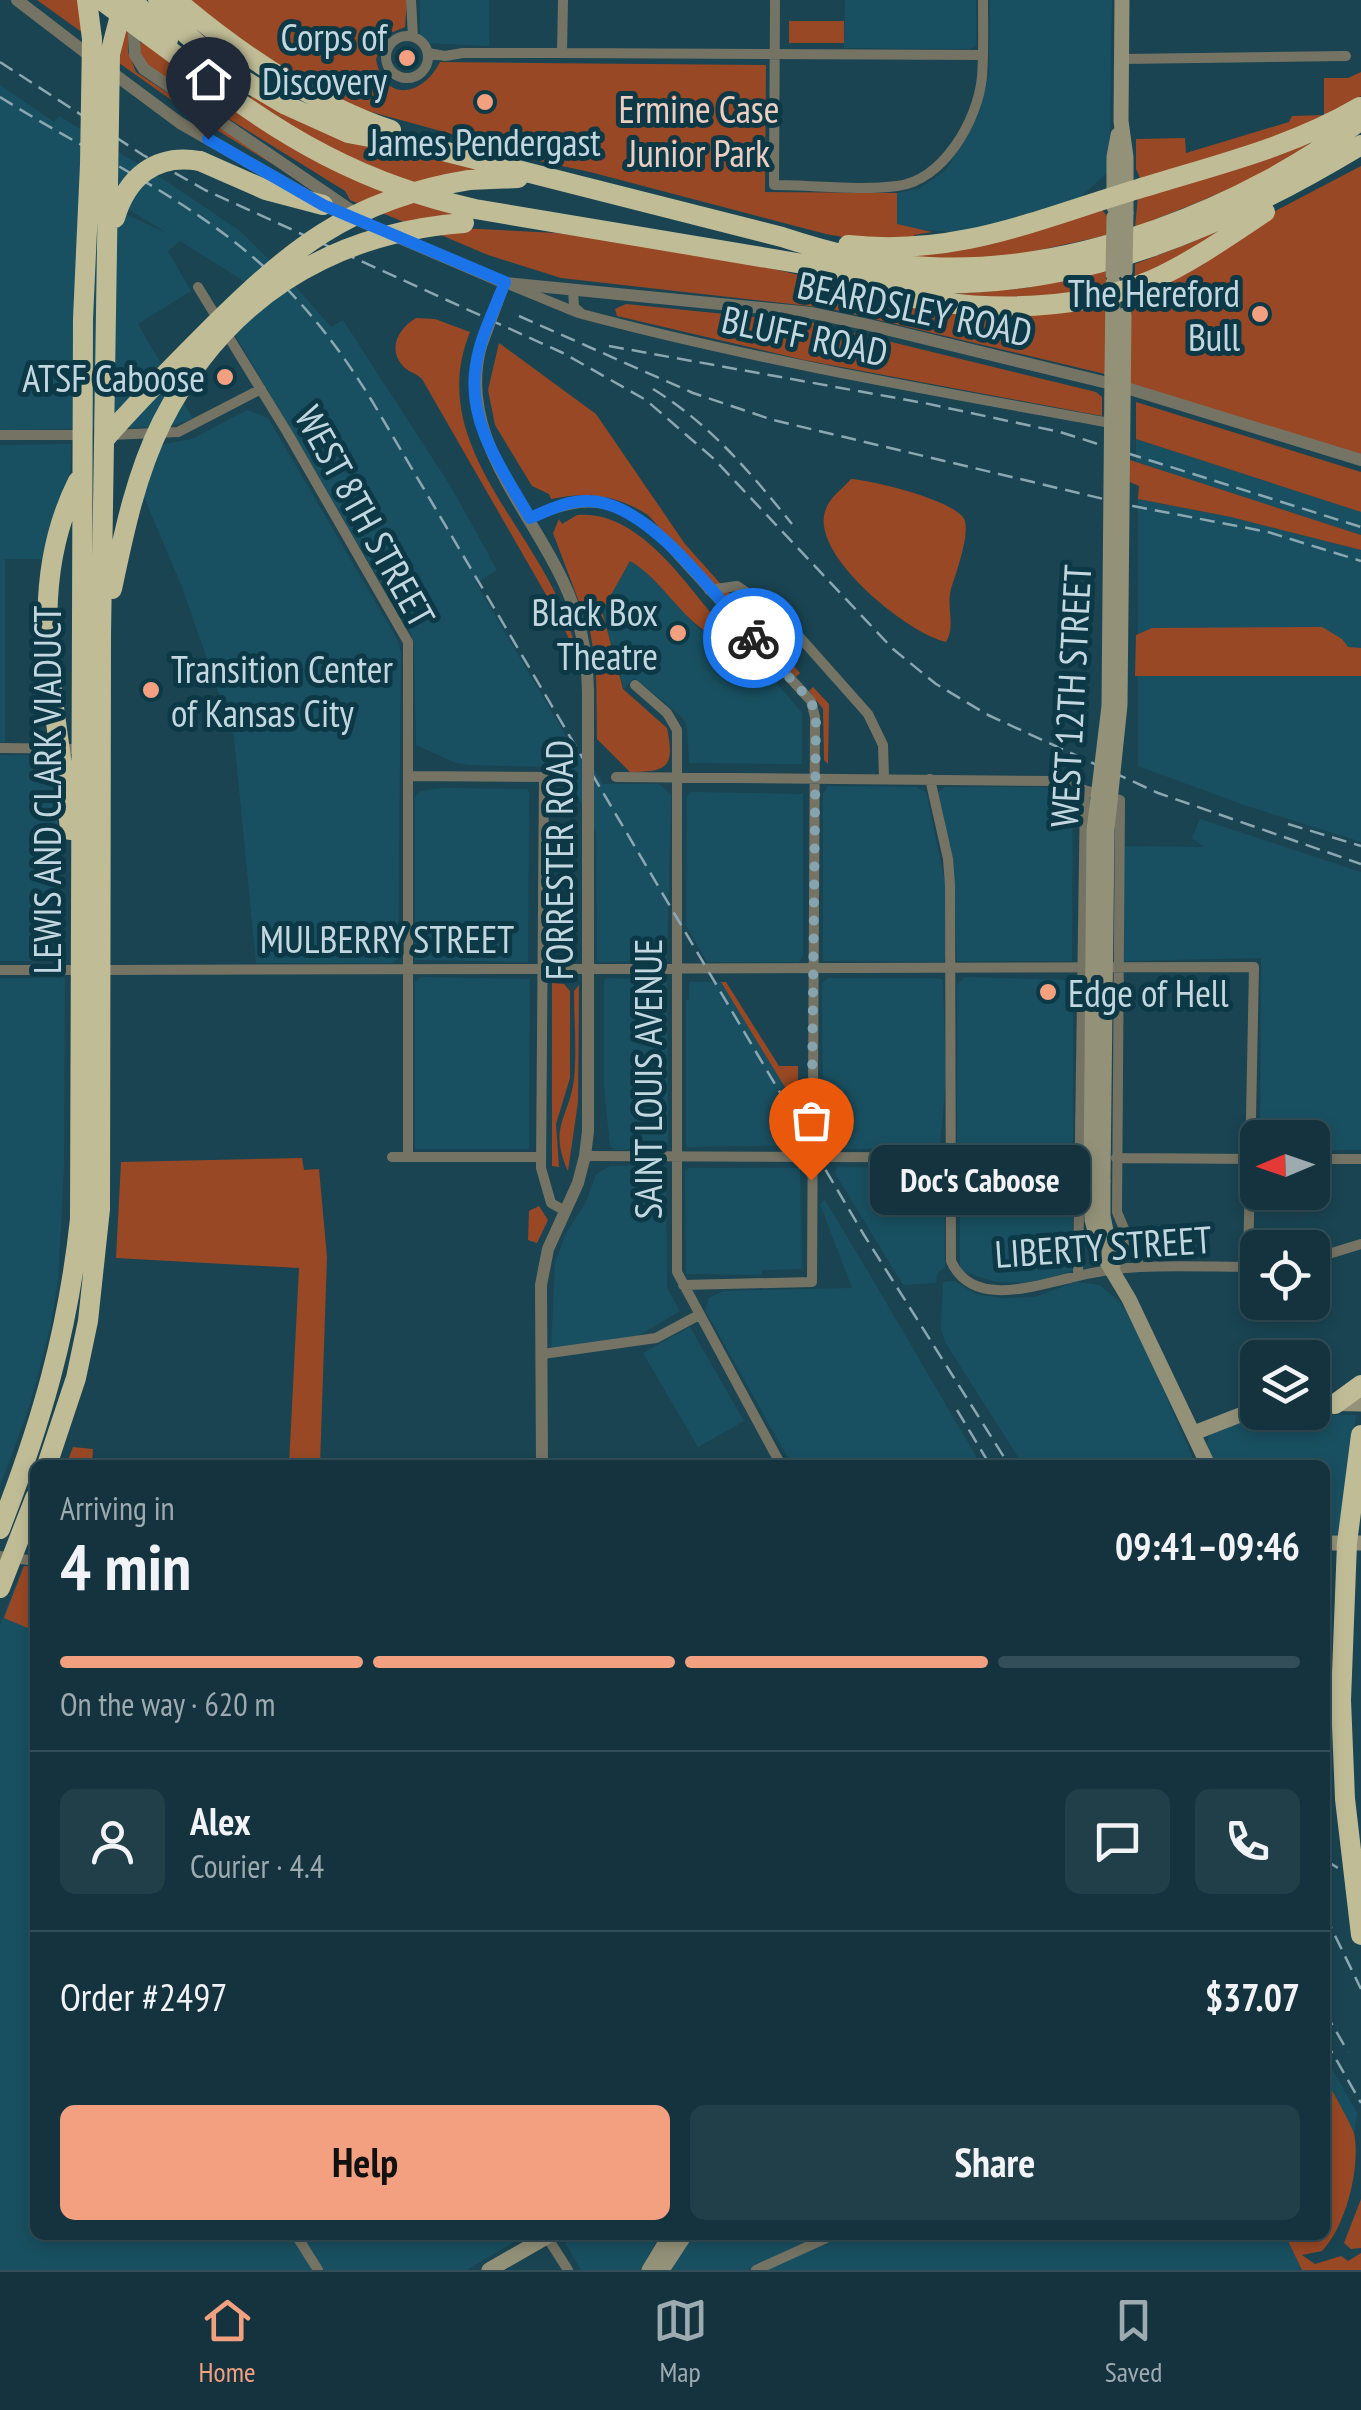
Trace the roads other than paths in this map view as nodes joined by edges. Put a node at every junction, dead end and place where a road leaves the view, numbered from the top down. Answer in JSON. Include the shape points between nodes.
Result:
{"nodes":[{"id":1,"x":17,"y":0,"type":"edge"},
{"id":2,"x":89,"y":0,"type":"edge"},
{"id":3,"x":105,"y":0,"type":"edge"},
{"id":4,"x":124,"y":0,"type":"edge"},
{"id":5,"x":133,"y":0,"type":"edge"},
{"id":6,"x":563,"y":0,"type":"edge"},
{"id":7,"x":775,"y":0,"type":"edge"},
{"id":8,"x":983,"y":0,"type":"edge"},
{"id":9,"x":1122,"y":0,"type":"edge"},
{"id":10,"x":166,"y":2,"type":"edge"},
{"id":11,"x":414,"y":4,"type":"edge"},
{"id":12,"x":413,"y":37,"type":"junction"},
{"id":13,"x":562,"y":52,"type":"junction"},
{"id":14,"x":428,"y":53,"type":"junction"},
{"id":15,"x":110,"y":54,"type":"junction"},
{"id":16,"x":774,"y":54,"type":"junction"},
{"id":17,"x":982,"y":55,"type":"junction"},
{"id":18,"x":1346,"y":56,"type":"dead end"},
{"id":19,"x":1122,"y":59,"type":"junction"},
{"id":20,"x":192,"y":67,"type":"junction"},
{"id":21,"x":1361,"y":107,"type":"edge"},
{"id":22,"x":1361,"y":120,"type":"edge"},
{"id":23,"x":1361,"y":147,"type":"edge"},
{"id":24,"x":440,"y":150,"type":"junction"},
{"id":25,"x":575,"y":185,"type":"junction"},
{"id":26,"x":323,"y":205,"type":"junction"},
{"id":27,"x":1120,"y":205,"type":"junction"},
{"id":28,"x":374,"y":227,"type":"junction"},
{"id":29,"x":584,"y":227,"type":"junction"},
{"id":30,"x":782,"y":237,"type":"junction"},
{"id":31,"x":750,"y":256,"type":"junction"},
{"id":32,"x":108,"y":260,"type":"junction"},
{"id":33,"x":505,"y":282,"type":"junction"},
{"id":34,"x":1119,"y":282,"type":"junction"},
{"id":35,"x":198,"y":287,"type":"dead end"},
{"id":36,"x":573,"y":290,"type":"junction"},
{"id":37,"x":582,"y":314,"type":"junction"},
{"id":38,"x":261,"y":389,"type":"junction"},
{"id":39,"x":1105,"y":422,"type":"dead end"},
{"id":40,"x":0,"y":435,"type":"edge"},
{"id":41,"x":1361,"y":460,"type":"edge"},
{"id":42,"x":530,"y":518,"type":"junction"},
{"id":43,"x":708,"y":590,"type":"junction"},
{"id":44,"x":101,"y":634,"type":"junction"},
{"id":45,"x":635,"y":685,"type":"dead end"},
{"id":46,"x":0,"y":748,"type":"edge"},
{"id":47,"x":109,"y":748,"type":"dead end"},
{"id":48,"x":408,"y":776,"type":"junction"},
{"id":49,"x":616,"y":776,"type":"dead end"},
{"id":50,"x":678,"y":776,"type":"junction"},
{"id":51,"x":815,"y":778,"type":"junction"},
{"id":52,"x":884,"y":778,"type":"junction"},
{"id":53,"x":930,"y":779,"type":"junction"},
{"id":54,"x":1085,"y":790,"type":"junction"},
{"id":55,"x":81,"y":957,"type":"junction"},
{"id":56,"x":409,"y":968,"type":"junction"},
{"id":57,"x":542,"y":968,"type":"junction"},
{"id":58,"x":814,"y":968,"type":"junction"},
{"id":59,"x":1083,"y":968,"type":"junction"},
{"id":60,"x":1119,"y":968,"type":"junction"},
{"id":61,"x":676,"y":969,"type":"junction"},
{"id":62,"x":0,"y":970,"type":"edge"},
{"id":63,"x":952,"y":970,"type":"junction"},
{"id":64,"x":1100,"y":980,"type":"dead end"},
{"id":65,"x":1254,"y":1120,"type":"edge"},
{"id":66,"x":392,"y":1156,"type":"dead end"},
{"id":67,"x":408,"y":1156,"type":"junction"},
{"id":68,"x":585,"y":1156,"type":"junction"},
{"id":69,"x":676,"y":1156,"type":"junction"},
{"id":70,"x":540,"y":1157,"type":"junction"},
{"id":71,"x":1079,"y":1157,"type":"junction"},
{"id":72,"x":811,"y":1158,"type":"junction"},
{"id":73,"x":950,"y":1158,"type":"junction"},
{"id":74,"x":1098,"y":1158,"type":"junction"},
{"id":75,"x":1118,"y":1158,"type":"junction"},
{"id":76,"x":1240,"y":1159,"type":"edge"},
{"id":77,"x":1330,"y":1159,"type":"edge"},
{"id":78,"x":1361,"y":1159,"type":"edge"},
{"id":79,"x":565,"y":1212,"type":"junction"},
{"id":80,"x":1361,"y":1244,"type":"edge"},
{"id":81,"x":1330,"y":1253,"type":"edge"},
{"id":82,"x":1140,"y":1267,"type":"junction"},
{"id":83,"x":1240,"y":1267,"type":"edge"},
{"id":84,"x":1114,"y":1269,"type":"junction"},
{"id":85,"x":1078,"y":1276,"type":"junction"},
{"id":86,"x":683,"y":1285,"type":"junction"},
{"id":87,"x":699,"y":1315,"type":"junction"},
{"id":88,"x":543,"y":1354,"type":"junction"},
{"id":89,"x":1361,"y":1385,"type":"edge"},
{"id":90,"x":1330,"y":1404,"type":"edge"},
{"id":91,"x":1335,"y":1404,"type":"junction"},
{"id":92,"x":1361,"y":1404,"type":"edge"},
{"id":93,"x":1240,"y":1415,"type":"edge"},
{"id":94,"x":1194,"y":1433,"type":"junction"},
{"id":95,"x":1361,"y":1435,"type":"edge"},
{"id":96,"x":49,"y":1460,"type":"edge"},
{"id":97,"x":542,"y":1460,"type":"edge"},
{"id":98,"x":778,"y":1460,"type":"edge"},
{"id":99,"x":1206,"y":1460,"type":"edge"},
{"id":100,"x":30,"y":1511,"type":"edge"},
{"id":101,"x":0,"y":1529,"type":"edge"},
{"id":102,"x":1356,"y":1538,"type":"edge"},
{"id":103,"x":1330,"y":1542,"type":"edge"},
{"id":104,"x":2,"y":1557,"type":"edge"},
{"id":105,"x":1330,"y":1557,"type":"edge"},
{"id":106,"x":30,"y":1560,"type":"edge"},
{"id":107,"x":1346,"y":1582,"type":"junction"},
{"id":108,"x":0,"y":1588,"type":"edge"},
{"id":109,"x":1361,"y":1935,"type":"edge"},
{"id":110,"x":299,"y":2240,"type":"edge"},
{"id":111,"x":541,"y":2240,"type":"edge"},
{"id":112,"x":550,"y":2240,"type":"edge"},
{"id":113,"x":675,"y":2240,"type":"edge"},
{"id":114,"x":677,"y":2240,"type":"edge"},
{"id":115,"x":822,"y":2240,"type":"edge"},
{"id":116,"x":318,"y":2270,"type":"edge"},
{"id":117,"x":488,"y":2270,"type":"edge"},
{"id":118,"x":568,"y":2270,"type":"edge"},
{"id":119,"x":649,"y":2270,"type":"edge"},
{"id":120,"x":662,"y":2270,"type":"edge"},
{"id":121,"x":756,"y":2270,"type":"edge"}],
"edges":[{"from":1,"to":26,"type":"street","name":"BEARDSLEY ROAD","via":[[180,122]]},
{"from":2,"to":55,"type":"highway","name":"LEWIS AND CLARK VIADUCT","bridge":true},
{"from":3,"to":15,"type":"highway"},
{"from":3,"to":20,"type":"highway","bridge":true},
{"from":4,"to":15,"type":"highway"},
{"from":5,"to":20,"type":"highway","bridge":true},
{"from":5,"to":28,"type":"street","name":"BEARDSLEY ROAD","via":[[133,46],[144,69]]},
{"from":6,"to":13,"type":"street"},
{"from":7,"to":16,"type":"street"},
{"from":8,"to":17,"type":"street"},
{"from":9,"to":19,"type":"main road","name":"WEST 12TH STREET"},
{"from":10,"to":24,"type":"highway","via":[[317,100]]},
{"from":10,"to":24,"type":"highway","via":[[215,61],[286,105],[348,132]]},
{"from":11,"to":12,"type":"street"},
{"from":12,"to":14,"type":"street"},
{"from":12,"to":14,"type":"street","via":[[388,48],[392,73],[417,76]]},
{"from":13,"to":14,"type":"street"},
{"from":13,"to":16,"type":"street"},
{"from":15,"to":32,"type":"highway","bridge":true},
{"from":16,"to":17,"type":"street"},
{"from":16,"to":17,"type":"street","via":[[774,185],[897,186],[924,177],[958,139],[978,101]]},
{"from":18,"to":19,"type":"street"},
{"from":19,"to":27,"type":"main road","name":"WEST 12TH STREET","via":[[1114,157]]},
{"from":20,"to":29,"type":"highway","via":[[275,129],[375,180],[453,204]]},
{"from":21,"to":27,"type":"highway","via":[[1287,144]]},
{"from":22,"to":30,"type":"highway","via":[[1290,168],[1215,206],[1043,258],[914,266],[844,256]]},
{"from":23,"to":31,"type":"highway","via":[[1215,224],[1120,258],[1038,277],[901,282]]},
{"from":23,"to":34,"type":"highway","via":[[1188,262]]},
{"from":24,"to":25,"type":"highway"},
{"from":25,"to":30,"type":"highway"},
{"from":25,"to":55,"type":"highway","bridge":true,"via":[[468,180],[383,202],[340,222],[286,257],[99,445],[76,484],[51,559],[46,616]]},
{"from":26,"to":28,"type":"street","name":"BEARDSLEY ROAD"},
{"from":26,"to":32,"type":"highway","bridge":true,"via":[[266,190],[200,161],[171,159],[130,184]]},
{"from":27,"to":30,"type":"highway","via":[[944,245],[890,248]]},
{"from":27,"to":34,"type":"main road","name":"WEST 12TH STREET","bridge":true},
{"from":28,"to":33,"type":"street","name":"BEARDSLEY ROAD"},
{"from":29,"to":31,"type":"highway"},
{"from":29,"to":44,"type":"highway","bridge":true,"via":[[464,223],[400,231],[321,258],[266,292],[222,335],[155,438],[127,519]]},
{"from":31,"to":34,"type":"highway","via":[[953,305],[1024,306]]},
{"from":32,"to":44,"type":"highway","bridge":true},
{"from":33,"to":36,"type":"street","name":"BEARDSLEY ROAD"},
{"from":33,"to":37,"type":"street","name":"BEARDSLEY ROAD"},
{"from":33,"to":42,"type":"street","name":"FORRESTER ROAD","bridge":true,"via":[[481,346],[476,412]]},
{"from":34,"to":84,"type":"main road","name":"WEST 12TH STREET","bridge":true,"via":[[1120,705],[1107,830],[1097,1180]]},
{"from":35,"to":38,"type":"street","name":"WEST 8TH STREET"},
{"from":36,"to":37,"type":"street","via":[[574,307]]},
{"from":36,"to":41,"type":"street","name":"BEARDSLEY ROAD","via":[[790,310],[869,325],[1120,386]]},
{"from":37,"to":39,"type":"street","name":"BLUFF ROAD","via":[[798,366]]},
{"from":38,"to":40,"type":"street","via":[[178,432]]},
{"from":38,"to":48,"type":"street","name":"WEST 8TH STREET","via":[[408,642]]},
{"from":42,"to":43,"type":"street","via":[[587,500],[628,510]]},
{"from":42,"to":68,"type":"street","name":"FORRESTER ROAD","bridge":true,"via":[[562,580],[587,653]]},
{"from":43,"to":51,"type":"street","via":[[811,701]]},
{"from":43,"to":52,"type":"street","via":[[737,586],[781,616],[868,714],[883,745]]},
{"from":44,"to":96,"type":"highway","name":"LEWIS AND CLARK VIADUCT","bridge":true,"via":[[100,1209],[88,1321]]},
{"from":45,"to":50,"type":"street","name":"SAINT LOUIS AVENUE","via":[[674,722]]},
{"from":46,"to":47,"type":"street"},
{"from":48,"to":56,"type":"street","name":"WEST 8TH STREET"},
{"from":48,"to":57,"type":"street","via":[[544,777]]},
{"from":49,"to":50,"type":"street"},
{"from":50,"to":51,"type":"street"},
{"from":50,"to":61,"type":"street","name":"SAINT LOUIS AVENUE"},
{"from":51,"to":52,"type":"street"},
{"from":51,"to":58,"type":"street"},
{"from":52,"to":53,"type":"street"},
{"from":53,"to":54,"type":"street","via":[[1052,781]]},
{"from":53,"to":63,"type":"street","via":[[948,859]]},
{"from":54,"to":59,"type":"street","name":"WEST 12TH STREET"},
{"from":54,"to":60,"type":"street","name":"WEST 12TH STREET","via":[[1120,800]]},
{"from":55,"to":101,"type":"highway","name":"LEWIS AND CLARK VIADUCT","bridge":true,"via":[[75,1264],[44,1410]]},
{"from":56,"to":57,"type":"street","name":"MULBERRY STREET"},
{"from":56,"to":62,"type":"street","name":"MULBERRY STREET"},
{"from":56,"to":67,"type":"street","name":"WEST 8TH STREET"},
{"from":57,"to":61,"type":"street","name":"MULBERRY STREET"},
{"from":57,"to":70,"type":"street"},
{"from":58,"to":61,"type":"street","name":"MULBERRY STREET"},
{"from":58,"to":63,"type":"street","name":"MULBERRY STREET"},
{"from":58,"to":72,"type":"street"},
{"from":59,"to":60,"type":"street","name":"MULBERRY STREET"},
{"from":59,"to":63,"type":"street","name":"MULBERRY STREET"},
{"from":59,"to":71,"type":"street","name":"WEST 12TH STREET"},
{"from":60,"to":65,"type":"street","name":"MULBERRY STREET","via":[[1254,967]]},
{"from":60,"to":75,"type":"street","name":"WEST 12TH STREET"},
{"from":61,"to":69,"type":"street","name":"SAINT LOUIS AVENUE"},
{"from":63,"to":73,"type":"street"},
{"from":64,"to":74,"type":"street"},
{"from":66,"to":67,"type":"street"},
{"from":67,"to":70,"type":"street"},
{"from":68,"to":69,"type":"street"},
{"from":68,"to":79,"type":"street","name":"FORRESTER ROAD"},
{"from":69,"to":72,"type":"street"},
{"from":69,"to":86,"type":"street","name":"SAINT LOUIS AVENUE","via":[[677,1272]]},
{"from":70,"to":79,"type":"street","via":[[544,1187]]},
{"from":71,"to":73,"type":"street"},
{"from":71,"to":74,"type":"street"},
{"from":71,"to":85,"type":"street","name":"WEST 12TH STREET"},
{"from":72,"to":73,"type":"street"},
{"from":72,"to":86,"type":"street","via":[[812,1282]]},
{"from":73,"to":85,"type":"street","name":"LIBERTY STREET","via":[[956,1274],[971,1284],[1021,1290]]},
{"from":74,"to":75,"type":"street"},
{"from":75,"to":76,"type":"street"},
{"from":75,"to":82,"type":"street","name":"WEST 12TH STREET","via":[[1117,1212]]},
{"from":77,"to":78,"type":"street"},
{"from":79,"to":88,"type":"street","name":"FORRESTER ROAD","via":[[544,1266]]},
{"from":80,"to":81,"type":"street"},
{"from":82,"to":83,"type":"street","name":"LIBERTY STREET"},
{"from":82,"to":84,"type":"street","name":"LIBERTY STREET"},
{"from":84,"to":85,"type":"street","name":"LIBERTY STREET"},
{"from":84,"to":94,"type":"main road","name":"WEST 12TH STREET"},
{"from":86,"to":87,"type":"street","name":"SAINT LOUIS AVENUE"},
{"from":87,"to":88,"type":"street","via":[[656,1338]]},
{"from":87,"to":98,"type":"street","name":"SAINT LOUIS AVENUE"},
{"from":88,"to":97,"type":"street","name":"FORRESTER ROAD"},
{"from":89,"to":91,"type":"highway"},
{"from":90,"to":91,"type":"main road"},
{"from":91,"to":92,"type":"main road"},
{"from":93,"to":94,"type":"main road"},
{"from":94,"to":99,"type":"main road","name":"WEST 12TH STREET"},
{"from":95,"to":102,"type":"highway","via":[[1350,1502]]},
{"from":100,"to":108,"type":"highway","bridge":true},
{"from":102,"to":103,"type":"main road"},
{"from":102,"to":107,"type":"highway"},
{"from":104,"to":106,"type":"street"},
{"from":105,"to":107,"type":"highway"},
{"from":107,"to":109,"type":"highway","bridge":true,"via":[[1345,1799]]},
{"from":110,"to":116,"type":"street"},
{"from":111,"to":117,"type":"main road"},
{"from":112,"to":118,"type":"street"},
{"from":113,"to":119,"type":"main road"},
{"from":114,"to":120,"type":"main road"},
{"from":115,"to":121,"type":"street"}]}
